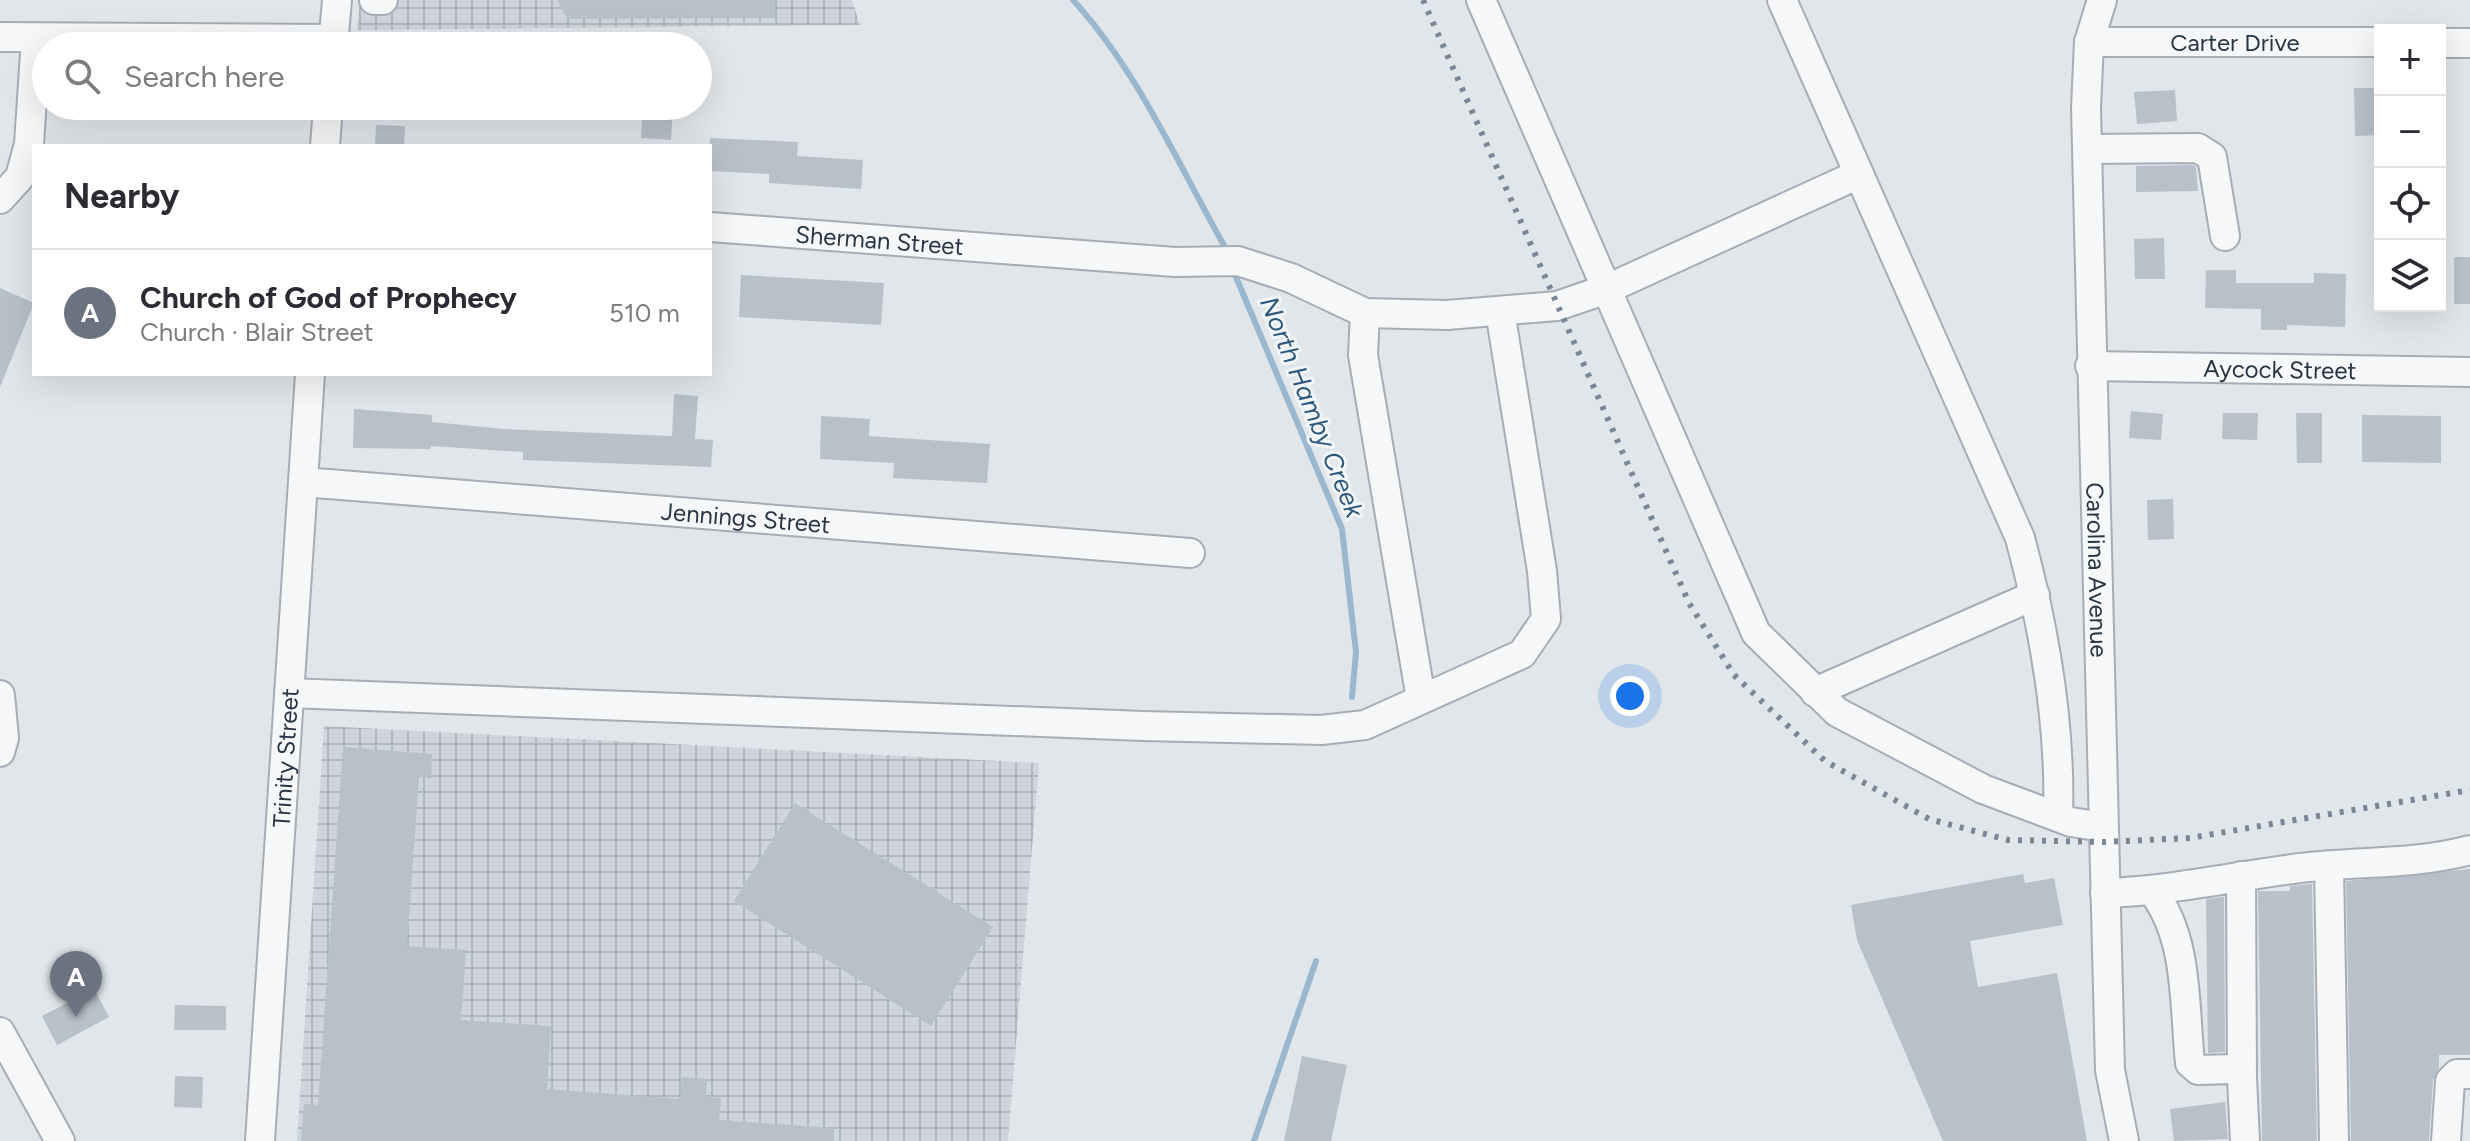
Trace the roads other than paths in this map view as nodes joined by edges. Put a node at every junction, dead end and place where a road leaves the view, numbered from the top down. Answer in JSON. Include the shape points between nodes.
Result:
{"nodes":[{"id":1,"x":337,"y":0,"type":"edge"},
{"id":2,"x":374,"y":0,"type":"edge"},
{"id":3,"x":383,"y":0,"type":"edge"},
{"id":4,"x":1481,"y":0,"type":"edge"},
{"id":5,"x":1782,"y":0,"type":"edge"},
{"id":6,"x":2102,"y":0,"type":"edge"},
{"id":7,"x":334,"y":32,"type":"edge"},
{"id":8,"x":0,"y":37,"type":"edge"},
{"id":9,"x":32,"y":38,"type":"edge"},
{"id":10,"x":2089,"y":42,"type":"junction"},
{"id":11,"x":2374,"y":42,"type":"edge"},
{"id":12,"x":2446,"y":43,"type":"edge"},
{"id":13,"x":2470,"y":43,"type":"edge"},
{"id":14,"x":32,"y":99,"type":"edge"},
{"id":15,"x":327,"y":120,"type":"edge"},
{"id":16,"x":325,"y":144,"type":"edge"},
{"id":17,"x":2088,"y":149,"type":"junction"},
{"id":18,"x":1859,"y":174,"type":"junction"},
{"id":19,"x":0,"y":199,"type":"edge"},
{"id":20,"x":712,"y":227,"type":"edge"},
{"id":21,"x":2225,"y":236,"type":"dead end"},
{"id":22,"x":1607,"y":289,"type":"junction"},
{"id":23,"x":1500,"y":311,"type":"junction"},
{"id":24,"x":1365,"y":313,"type":"junction"},
{"id":25,"x":2090,"y":366,"type":"junction"},
{"id":26,"x":2470,"y":372,"type":"edge"},
{"id":27,"x":310,"y":376,"type":"edge"},
{"id":28,"x":303,"y":482,"type":"junction"},
{"id":29,"x":1190,"y":553,"type":"dead end"},
{"id":30,"x":2035,"y":595,"type":"junction"},
{"id":31,"x":1815,"y":692,"type":"junction"},
{"id":32,"x":289,"y":693,"type":"junction"},
{"id":33,"x":0,"y":695,"type":"edge"},
{"id":34,"x":1421,"y":699,"type":"junction"},
{"id":35,"x":0,"y":752,"type":"edge"},
{"id":36,"x":2058,"y":817,"type":"junction"},
{"id":37,"x":2103,"y":827,"type":"junction"},
{"id":38,"x":2470,"y":850,"type":"edge"},
{"id":39,"x":2329,"y":867,"type":"junction"},
{"id":40,"x":2241,"y":876,"type":"junction"},
{"id":41,"x":2153,"y":892,"type":"junction"},
{"id":42,"x":2105,"y":893,"type":"junction"},
{"id":43,"x":0,"y":1032,"type":"edge"},
{"id":44,"x":2470,"y":1074,"type":"edge"},
{"id":45,"x":2242,"y":1078,"type":"junction"},
{"id":46,"x":2455,"y":1125,"type":"edge"},
{"id":47,"x":60,"y":1141,"type":"edge"},
{"id":48,"x":260,"y":1141,"type":"edge"},
{"id":49,"x":2124,"y":1141,"type":"edge"},
{"id":50,"x":2245,"y":1141,"type":"edge"},
{"id":51,"x":2334,"y":1141,"type":"edge"}],
"edges":[{"from":1,"to":7,"type":"street"},
{"from":2,"to":3,"type":"street"},
{"from":4,"to":22,"type":"street"},
{"from":5,"to":18,"type":"street"},
{"from":6,"to":10,"type":"street","name":"Carolina Avenue"},
{"from":8,"to":9,"type":"street"},
{"from":10,"to":11,"type":"street","name":"Carter Drive"},
{"from":10,"to":17,"type":"street","name":"Carolina Avenue"},
{"from":12,"to":13,"type":"street"},
{"from":14,"to":19,"type":"street","via":[[20,177]]},
{"from":15,"to":16,"type":"street"},
{"from":17,"to":21,"type":"street","via":[[2198,148],[2212,157]]},
{"from":17,"to":25,"type":"street","name":"Carolina Avenue"},
{"from":18,"to":22,"type":"street"},
{"from":18,"to":30,"type":"street","via":[[2020,538]]},
{"from":20,"to":24,"type":"street","name":"Sherman Street","via":[[1175,262],[1238,261],[1291,278]]},
{"from":22,"to":23,"type":"street","via":[[1557,306]]},
{"from":22,"to":31,"type":"street","via":[[1756,633]]},
{"from":23,"to":24,"type":"street"},
{"from":23,"to":34,"type":"street","via":[[1546,619],[1522,654]]},
{"from":24,"to":34,"type":"street","via":[[1363,355]]},
{"from":25,"to":26,"type":"street","name":"Aycock Street"},
{"from":25,"to":37,"type":"street","name":"Carolina Avenue"},
{"from":27,"to":28,"type":"street","name":"Trinity Street"},
{"from":28,"to":29,"type":"street","name":"Jennings Street"},
{"from":28,"to":32,"type":"street","name":"Trinity Street"},
{"from":30,"to":31,"type":"street"},
{"from":30,"to":36,"type":"street","via":[[2059,771]]},
{"from":31,"to":36,"type":"street","via":[[1837,712],[1983,789]]},
{"from":32,"to":34,"type":"street","via":[[1321,730],[1365,725]]},
{"from":32,"to":48,"type":"street","name":"Trinity Street"},
{"from":33,"to":35,"type":"street"},
{"from":36,"to":37,"type":"street"},
{"from":37,"to":42,"type":"street","name":"Carolina Avenue"},
{"from":38,"to":39,"type":"street"},
{"from":39,"to":40,"type":"street"},
{"from":39,"to":51,"type":"street"},
{"from":40,"to":41,"type":"street"},
{"from":40,"to":45,"type":"street"},
{"from":41,"to":42,"type":"street"},
{"from":41,"to":45,"type":"street","via":[[2170,914],[2177,941],[2190,1063],[2198,1070],[2234,1069]]},
{"from":42,"to":49,"type":"street","name":"Carolina Avenue","via":[[2110,1070]]},
{"from":43,"to":47,"type":"street"},
{"from":44,"to":46,"type":"street","via":[[2457,1074],[2450,1081]]},
{"from":45,"to":50,"type":"street"}]}
